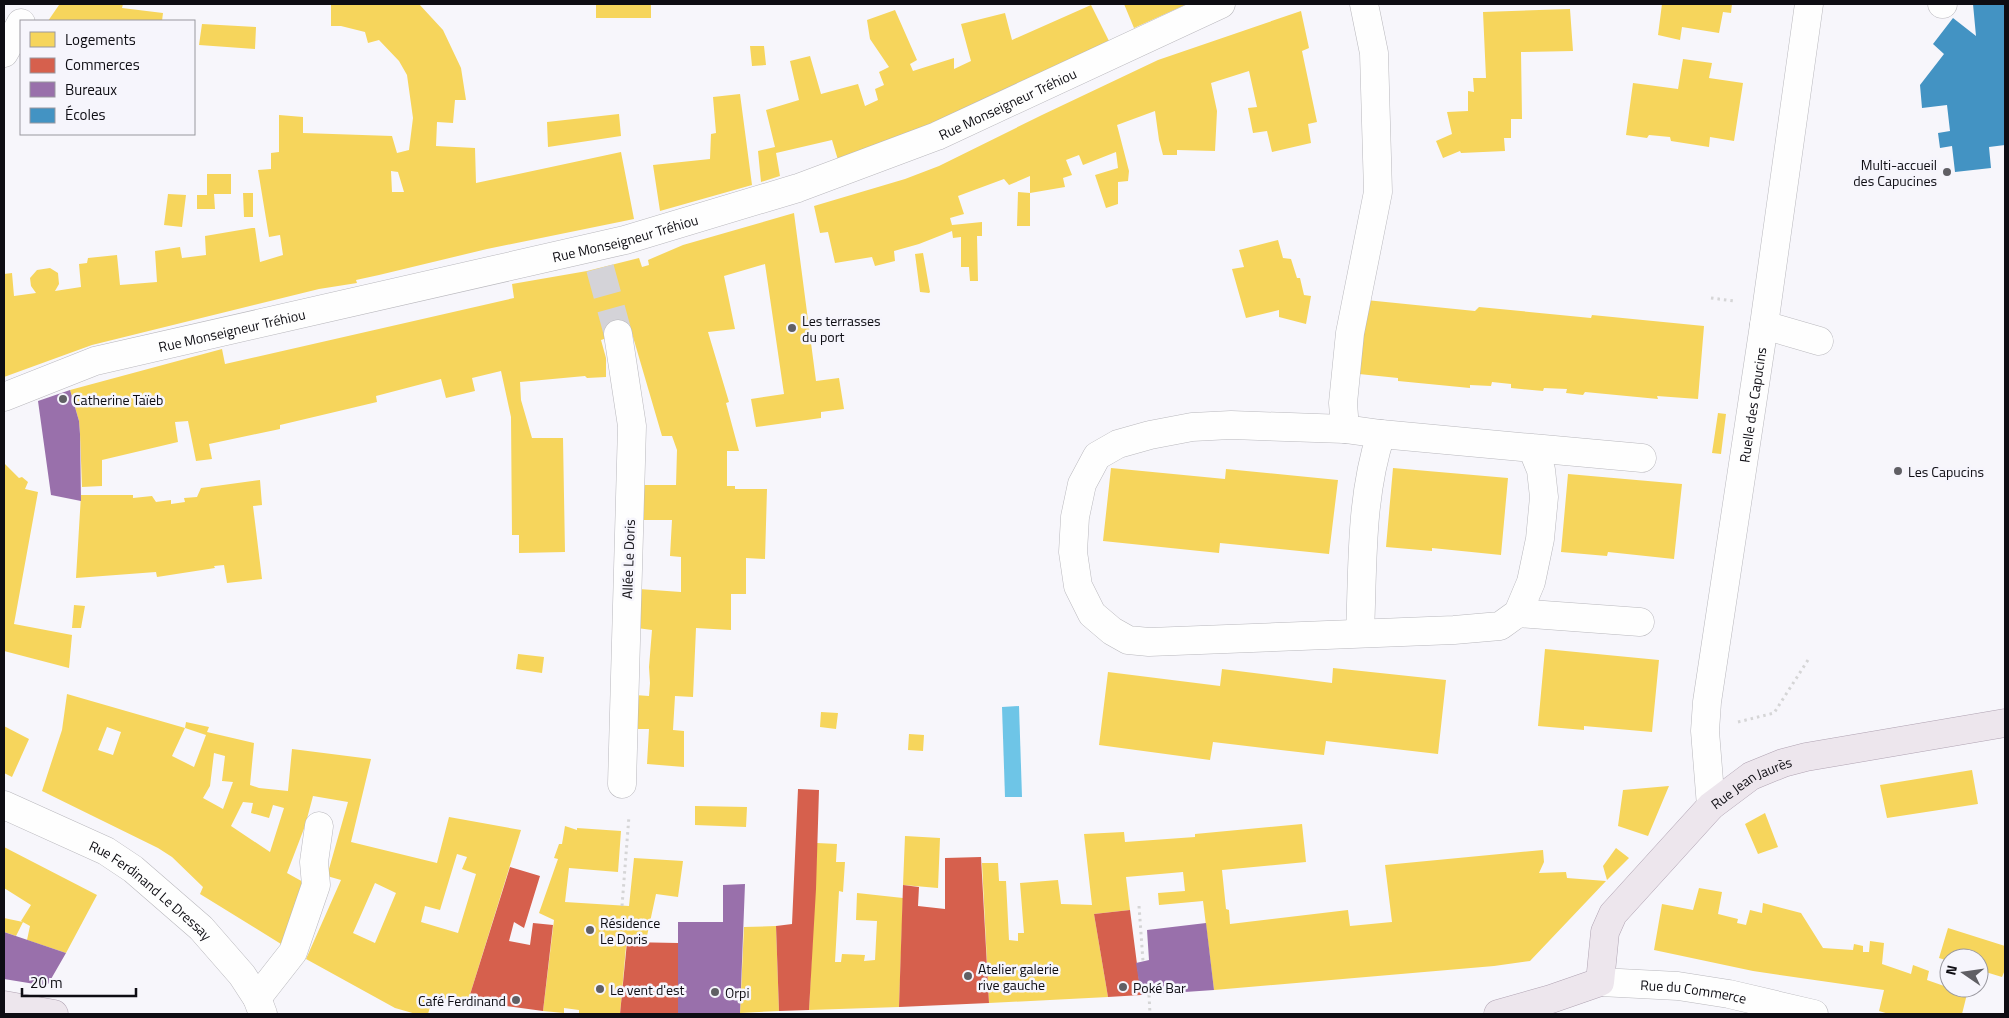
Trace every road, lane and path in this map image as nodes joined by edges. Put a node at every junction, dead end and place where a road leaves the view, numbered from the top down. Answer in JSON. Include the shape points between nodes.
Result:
{"nodes":[{"id":1,"x":32,"y":4,"type":"edge"},
{"id":2,"x":1221,"y":4,"type":"edge"},
{"id":3,"x":1364,"y":4,"type":"edge"},
{"id":4,"x":1809,"y":4,"type":"edge"},
{"id":5,"x":23,"y":20,"type":"edge"},
{"id":6,"x":20,"y":25,"type":"edge"},
{"id":7,"x":4,"y":53,"type":"edge"},
{"id":8,"x":1764,"y":325,"type":"junction"},
{"id":9,"x":618,"y":334,"type":"tunnel mouth"},
{"id":10,"x":1819,"y":341,"type":"dead end"},
{"id":11,"x":4,"y":397,"type":"edge"},
{"id":12,"x":1345,"y":428,"type":"junction"},
{"id":13,"x":1381,"y":434,"type":"junction"},
{"id":14,"x":1532,"y":448,"type":"junction"},
{"id":15,"x":1642,"y":458,"type":"dead end"},
{"id":16,"x":1518,"y":613,"type":"junction"},
{"id":17,"x":1640,"y":622,"type":"dead end"},
{"id":18,"x":1360,"y":633,"type":"junction"},
{"id":19,"x":1808,"y":660,"type":"dead end"},
{"id":20,"x":2005,"y":723,"type":"edge"},
{"id":21,"x":1705,"y":731,"type":"junction"},
{"id":22,"x":622,"y":784,"type":"joint"},
{"id":23,"x":4,"y":805,"type":"edge"},
{"id":24,"x":1711,"y":806,"type":"junction"},
{"id":25,"x":320,"y":826,"type":"dead end"},
{"id":26,"x":622,"y":906,"type":"dead end"},
{"id":27,"x":1139,"y":906,"type":"dead end"},
{"id":28,"x":1143,"y":961,"type":"dead end"},
{"id":29,"x":1600,"y":982,"type":"junction"},
{"id":30,"x":1149,"y":995,"type":"dead end"},
{"id":31,"x":4,"y":1005,"type":"edge"},
{"id":32,"x":260,"y":1006,"type":"edge"},
{"id":33,"x":54,"y":1014,"type":"edge"},
{"id":34,"x":1150,"y":1014,"type":"edge"},
{"id":35,"x":1498,"y":1014,"type":"edge"},
{"id":36,"x":1814,"y":1014,"type":"edge"}],
"edges":[{"from":1,"to":5,"type":"street"},
{"from":2,"to":11,"type":"street","name":"Rue Monseigneur Tréhiou","via":[[927,139],[798,188],[625,240],[597,257],[95,361]]},
{"from":3,"to":12,"type":"street","via":[[1374,53],[1378,192],[1350,334],[1343,403]]},
{"from":4,"to":8,"type":"street","name":"Ruelle des Capucins"},
{"from":6,"to":7,"type":"street"},
{"from":8,"to":10,"type":"street"},
{"from":8,"to":21,"type":"street","name":"Ruelle des Capucins"},
{"from":9,"to":22,"type":"street","name":"Allée Le Doris","via":[[632,426]]},
{"from":12,"to":13,"type":"street"},
{"from":12,"to":18,"type":"street","via":[[1192,427],[1118,444],[1097,456],[1082,484],[1075,517],[1073,552],[1078,586],[1092,614],[1128,640],[1149,642]]},
{"from":13,"to":14,"type":"street"},
{"from":13,"to":18,"type":"street","via":[[1373,459],[1364,517]]},
{"from":14,"to":15,"type":"street"},
{"from":14,"to":16,"type":"street","via":[[1542,470],[1544,496],[1531,582]]},
{"from":16,"to":17,"type":"street"},
{"from":16,"to":18,"type":"street","via":[[1500,626]]},
{"from":19,"to":21,"type":"path","via":[[1774,713]]},
{"from":20,"to":24,"type":"main road","name":"Rue Jean Jaurès","via":[[1783,763],[1751,776]]},
{"from":21,"to":24,"type":"street","name":"Ruelle des Capucins"},
{"from":22,"to":26,"type":"path","via":[[629,816]]},
{"from":23,"to":32,"type":"street","name":"Rue Ferdinand Le Dressay","via":[[106,852],[133,869],[201,928],[242,975]]},
{"from":24,"to":29,"type":"main road","name":"Rue Jean Jaurès","via":[[1612,914],[1605,932]]},
{"from":25,"to":32,"type":"street","via":[[314,862],[316,885],[293,952]]},
{"from":27,"to":28,"type":"path"},
{"from":29,"to":35,"type":"main road"},
{"from":29,"to":36,"type":"street","name":"Rue du Commerce","via":[[1678,986]]},
{"from":30,"to":34,"type":"path"},
{"from":31,"to":33,"type":"main road"}]}
